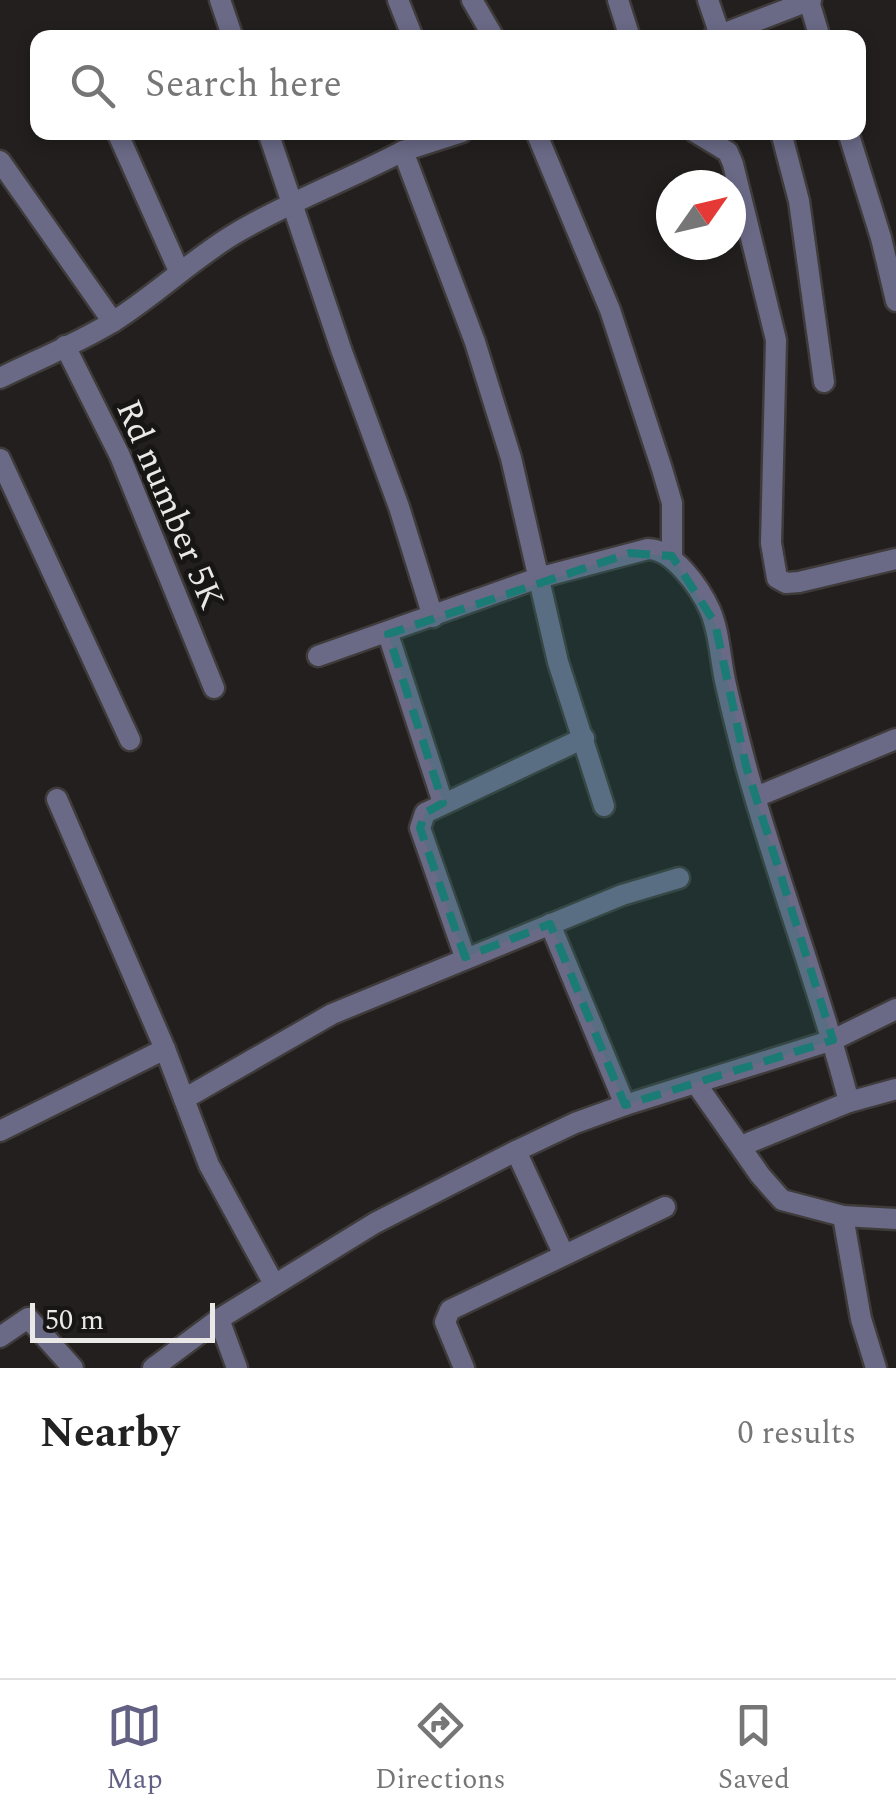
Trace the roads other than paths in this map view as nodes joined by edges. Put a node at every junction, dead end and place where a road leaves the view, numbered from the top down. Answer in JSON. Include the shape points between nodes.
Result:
{"nodes":[{"id":1,"x":220,"y":0,"type":"edge"},
{"id":2,"x":398,"y":0,"type":"edge"},
{"id":3,"x":472,"y":0,"type":"edge"},
{"id":4,"x":618,"y":0,"type":"edge"},
{"id":5,"x":708,"y":0,"type":"edge"},
{"id":6,"x":810,"y":0,"type":"edge"},
{"id":7,"x":230,"y":30,"type":"edge"},
{"id":8,"x":410,"y":30,"type":"edge"},
{"id":9,"x":489,"y":30,"type":"edge"},
{"id":10,"x":627,"y":30,"type":"edge"},
{"id":11,"x":715,"y":30,"type":"edge"},
{"id":12,"x":748,"y":30,"type":"edge"},
{"id":13,"x":818,"y":30,"type":"edge"},
{"id":14,"x":121,"y":140,"type":"edge"},
{"id":15,"x":271,"y":140,"type":"edge"},
{"id":16,"x":436,"y":140,"type":"edge"},
{"id":17,"x":539,"y":140,"type":"edge"},
{"id":18,"x":708,"y":140,"type":"edge"},
{"id":19,"x":783,"y":140,"type":"edge"},
{"id":20,"x":850,"y":140,"type":"edge"},
{"id":21,"x":403,"y":150,"type":"junction"},
{"id":22,"x":0,"y":161,"type":"edge"},
{"id":23,"x":294,"y":202,"type":"junction"},
{"id":24,"x":179,"y":270,"type":"junction"},
{"id":25,"x":896,"y":300,"type":"edge"},
{"id":26,"x":112,"y":322,"type":"junction"},
{"id":27,"x":65,"y":346,"type":"junction"},
{"id":28,"x":0,"y":378,"type":"edge"},
{"id":29,"x":824,"y":382,"type":"dead end"},
{"id":30,"x":0,"y":459,"type":"edge"},
{"id":31,"x":672,"y":556,"type":"junction"},
{"id":32,"x":896,"y":560,"type":"edge"},
{"id":33,"x":538,"y":578,"type":"junction"},
{"id":34,"x":433,"y":617,"type":"junction"},
{"id":35,"x":388,"y":634,"type":"junction"},
{"id":36,"x":318,"y":656,"type":"dead end"},
{"id":37,"x":214,"y":688,"type":"dead end"},
{"id":38,"x":584,"y":738,"type":"junction"},
{"id":39,"x":896,"y":739,"type":"edge"},
{"id":40,"x":130,"y":740,"type":"dead end"},
{"id":41,"x":57,"y":798,"type":"dead end"},
{"id":42,"x":756,"y":798,"type":"junction"},
{"id":43,"x":443,"y":804,"type":"junction"},
{"id":44,"x":604,"y":806,"type":"dead end"},
{"id":45,"x":678,"y":878,"type":"dead end"},
{"id":46,"x":550,"y":924,"type":"junction"},
{"id":47,"x":465,"y":958,"type":"junction"},
{"id":48,"x":896,"y":1009,"type":"edge"},
{"id":49,"x":833,"y":1040,"type":"junction"},
{"id":50,"x":165,"y":1049,"type":"junction"},
{"id":51,"x":697,"y":1085,"type":"junction"},
{"id":52,"x":896,"y":1089,"type":"edge"},
{"id":53,"x":184,"y":1099,"type":"junction"},
{"id":54,"x":849,"y":1102,"type":"junction"},
{"id":55,"x":626,"y":1105,"type":"junction"},
{"id":56,"x":0,"y":1131,"type":"edge"},
{"id":57,"x":741,"y":1146,"type":"junction"},
{"id":58,"x":516,"y":1151,"type":"junction"},
{"id":59,"x":665,"y":1206,"type":"dead end"},
{"id":60,"x":843,"y":1216,"type":"junction"},
{"id":61,"x":896,"y":1219,"type":"edge"},
{"id":62,"x":562,"y":1253,"type":"junction"},
{"id":63,"x":274,"y":1284,"type":"junction"},
{"id":64,"x":219,"y":1320,"type":"junction"},
{"id":65,"x":0,"y":1337,"type":"edge"},
{"id":66,"x":73,"y":1368,"type":"edge"},
{"id":67,"x":152,"y":1368,"type":"edge"},
{"id":68,"x":237,"y":1368,"type":"edge"},
{"id":69,"x":464,"y":1368,"type":"edge"},
{"id":70,"x":876,"y":1368,"type":"edge"}],
"edges":[{"from":1,"to":7,"type":"street"},
{"from":2,"to":8,"type":"street"},
{"from":3,"to":9,"type":"street"},
{"from":4,"to":10,"type":"street"},
{"from":5,"to":11,"type":"street"},
{"from":6,"to":12,"type":"street"},
{"from":6,"to":13,"type":"street"},
{"from":14,"to":24,"type":"street"},
{"from":15,"to":23,"type":"street"},
{"from":16,"to":21,"type":"street"},
{"from":17,"to":31,"type":"street","via":[[610,310],[662,469],[672,503]]},
{"from":18,"to":32,"type":"street","via":[[728,152],[733,164],[776,340],[771,542],[777,578],[799,582]]},
{"from":19,"to":29,"type":"street","via":[[799,201]]},
{"from":20,"to":25,"type":"street"},
{"from":21,"to":23,"type":"street"},
{"from":21,"to":33,"type":"street","via":[[485,375]]},
{"from":22,"to":26,"type":"street"},
{"from":23,"to":24,"type":"street"},
{"from":23,"to":34,"type":"street"},
{"from":24,"to":26,"type":"street"},
{"from":26,"to":27,"type":"street"},
{"from":27,"to":28,"type":"street"},
{"from":27,"to":37,"type":"street","name":"Rd number 5K","via":[[120,456]]},
{"from":30,"to":40,"type":"street"},
{"from":31,"to":33,"type":"street","via":[[648,549]]},
{"from":31,"to":42,"type":"street","via":[[715,623]]},
{"from":33,"to":34,"type":"street"},
{"from":33,"to":38,"type":"street"},
{"from":34,"to":35,"type":"street"},
{"from":35,"to":36,"type":"street"},
{"from":35,"to":43,"type":"street"},
{"from":38,"to":43,"type":"street"},
{"from":38,"to":44,"type":"street"},
{"from":39,"to":42,"type":"street"},
{"from":41,"to":50,"type":"street"},
{"from":42,"to":49,"type":"street"},
{"from":43,"to":47,"type":"street","via":[[425,813],[420,828]]},
{"from":45,"to":46,"type":"street"},
{"from":46,"to":47,"type":"street"},
{"from":46,"to":55,"type":"street"},
{"from":47,"to":53,"type":"street","via":[[332,1014]]},
{"from":48,"to":49,"type":"street"},
{"from":49,"to":51,"type":"street"},
{"from":49,"to":54,"type":"street"},
{"from":50,"to":53,"type":"street"},
{"from":50,"to":56,"type":"street"},
{"from":51,"to":55,"type":"street"},
{"from":51,"to":57,"type":"street"},
{"from":52,"to":54,"type":"street"},
{"from":53,"to":63,"type":"street","via":[[209,1165]]},
{"from":54,"to":57,"type":"street"},
{"from":55,"to":58,"type":"street"},
{"from":57,"to":60,"type":"street","via":[[782,1200]]},
{"from":58,"to":62,"type":"street"},
{"from":58,"to":63,"type":"street"},
{"from":59,"to":62,"type":"street"},
{"from":60,"to":61,"type":"street"},
{"from":60,"to":70,"type":"street"},
{"from":62,"to":69,"type":"street","via":[[450,1310],[445,1322]]},
{"from":63,"to":64,"type":"street"},
{"from":64,"to":67,"type":"street"},
{"from":64,"to":68,"type":"street"},
{"from":65,"to":66,"type":"street","via":[[28,1318]]}]}
